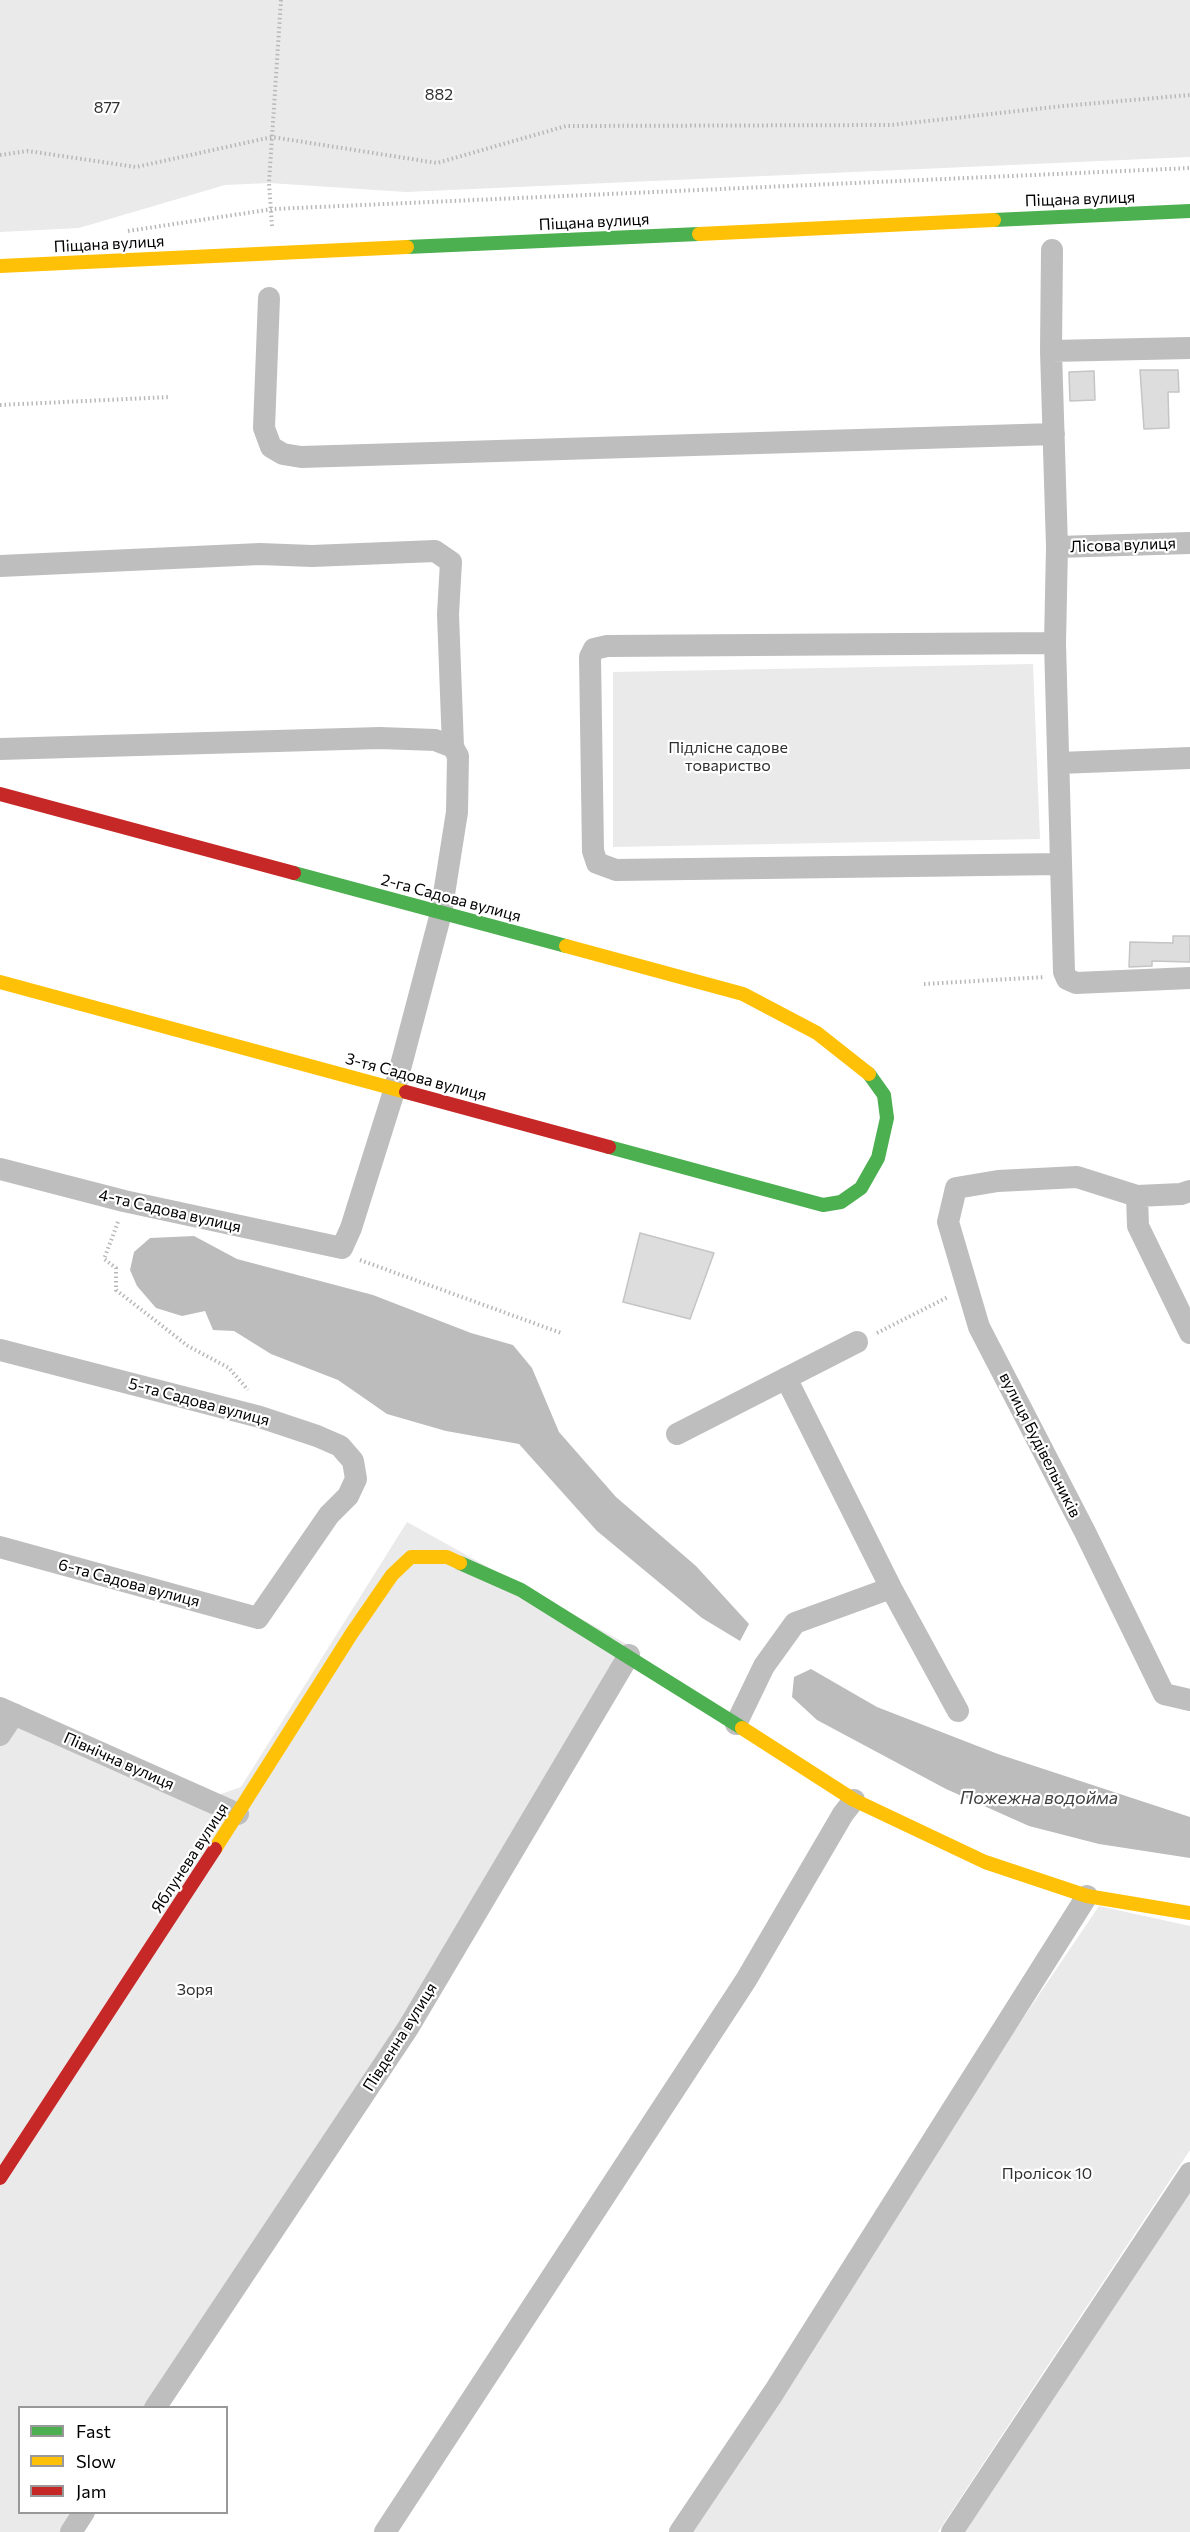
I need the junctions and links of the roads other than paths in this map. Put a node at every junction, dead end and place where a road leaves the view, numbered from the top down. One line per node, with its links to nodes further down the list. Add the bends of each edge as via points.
1 (1190, 211): 3 (street, Піщана вулиця)
2 (1052, 250): 6 (street)
3 (0, 266)
4 (269, 297): 7 (street, via 264,428 271,447 283,454 301,457)
5 (1190, 348): 6 (street)
6 (1051, 351): 7 (street)
7 (1054, 434): 9 (street)
8 (1190, 543): 9 (street, Лісова вулиця)
9 (1057, 547): 11 (street)
10 (0, 566): 12 (street, via 260,554 435,551 451,562 448,614)
11 (1055, 643): 15 (street); 17 (street, via 594,649 590,657 593,851 597,863 615,870)
12 (453, 747): 13 (street, via 435,740 380,738); 18 (street, via 458,756 457,812)
13 (0, 749)
14 (1190, 758): 15 (street)
15 (1059, 763): 17 (street)
16 (0, 794): 18 (street, 2-га Садова вулиця)
17 (1060, 864): 19 (street, via 1067,979 1095,983)
18 (441, 913): 21 (street); 25 (street, 2-га Садова вулиця, via 743,994 843,1051 873,1078 884,1095 887,1118 878,1158 861,1188 841,1202)
19 (1190, 978)
20 (0, 982): 21 (street, 3-тя Садова вулиця)
21 (395, 1088): 22 (street, 4-та Садова вулиця, via 342,1248 124,1201); 25 (street, 3-тя Садова вулиця)
22 (0, 1169)
23 (1190, 1191): 24 (street)
24 (1137, 1196): 26 (street, via 1138,1226); 35 (street, вулиця Будівельників, via 1077,1177 998,1181 956,1188 948,1222 979,1327 1164,1694)
25 (823, 1205)
26 (1190, 1333)
27 (857, 1342): 29 (street)
28 (0, 1350): 33 (street, 5-та Садова вулиця, via 260,1417 340,1446 353,1461 356,1479 348,1496 329,1515)
29 (786, 1378): 30 (street); 32 (street)
30 (677, 1434)
31 (0, 1547): 33 (street, 6-та Садова вулиця)
32 (891, 1588): 37 (street); 38 (street, via 795,1623 764,1666)
33 (258, 1618)
34 (629, 1656): 38 (street); 41 (street, Яблунева вулиця, via 521,1590 447,1557 411,1557 393,1575 352,1634); 46 (street, Південна вулиця, via 408,2028)
35 (1190, 1700)
36 (7, 1711): 39 (street); 41 (street, Північна вулиця)
37 (958, 1711)
38 (736, 1724): 40 (street)
39 (0, 1735)
40 (854, 1800): 42 (street, via 985,1862); 49 (street, via 746,1980)
41 (238, 1814): 45 (street, Яблунева вулиця)
42 (1087, 1896): 43 (street); 50 (street, via 774,2392)
43 (1190, 1913)
44 (1190, 2173): 51 (street)
45 (0, 2178)
46 (156, 2406)
47 (83, 2514): 48 (street)
48 (71, 2532)
49 (386, 2532)
50 (680, 2532)
51 (952, 2532)

